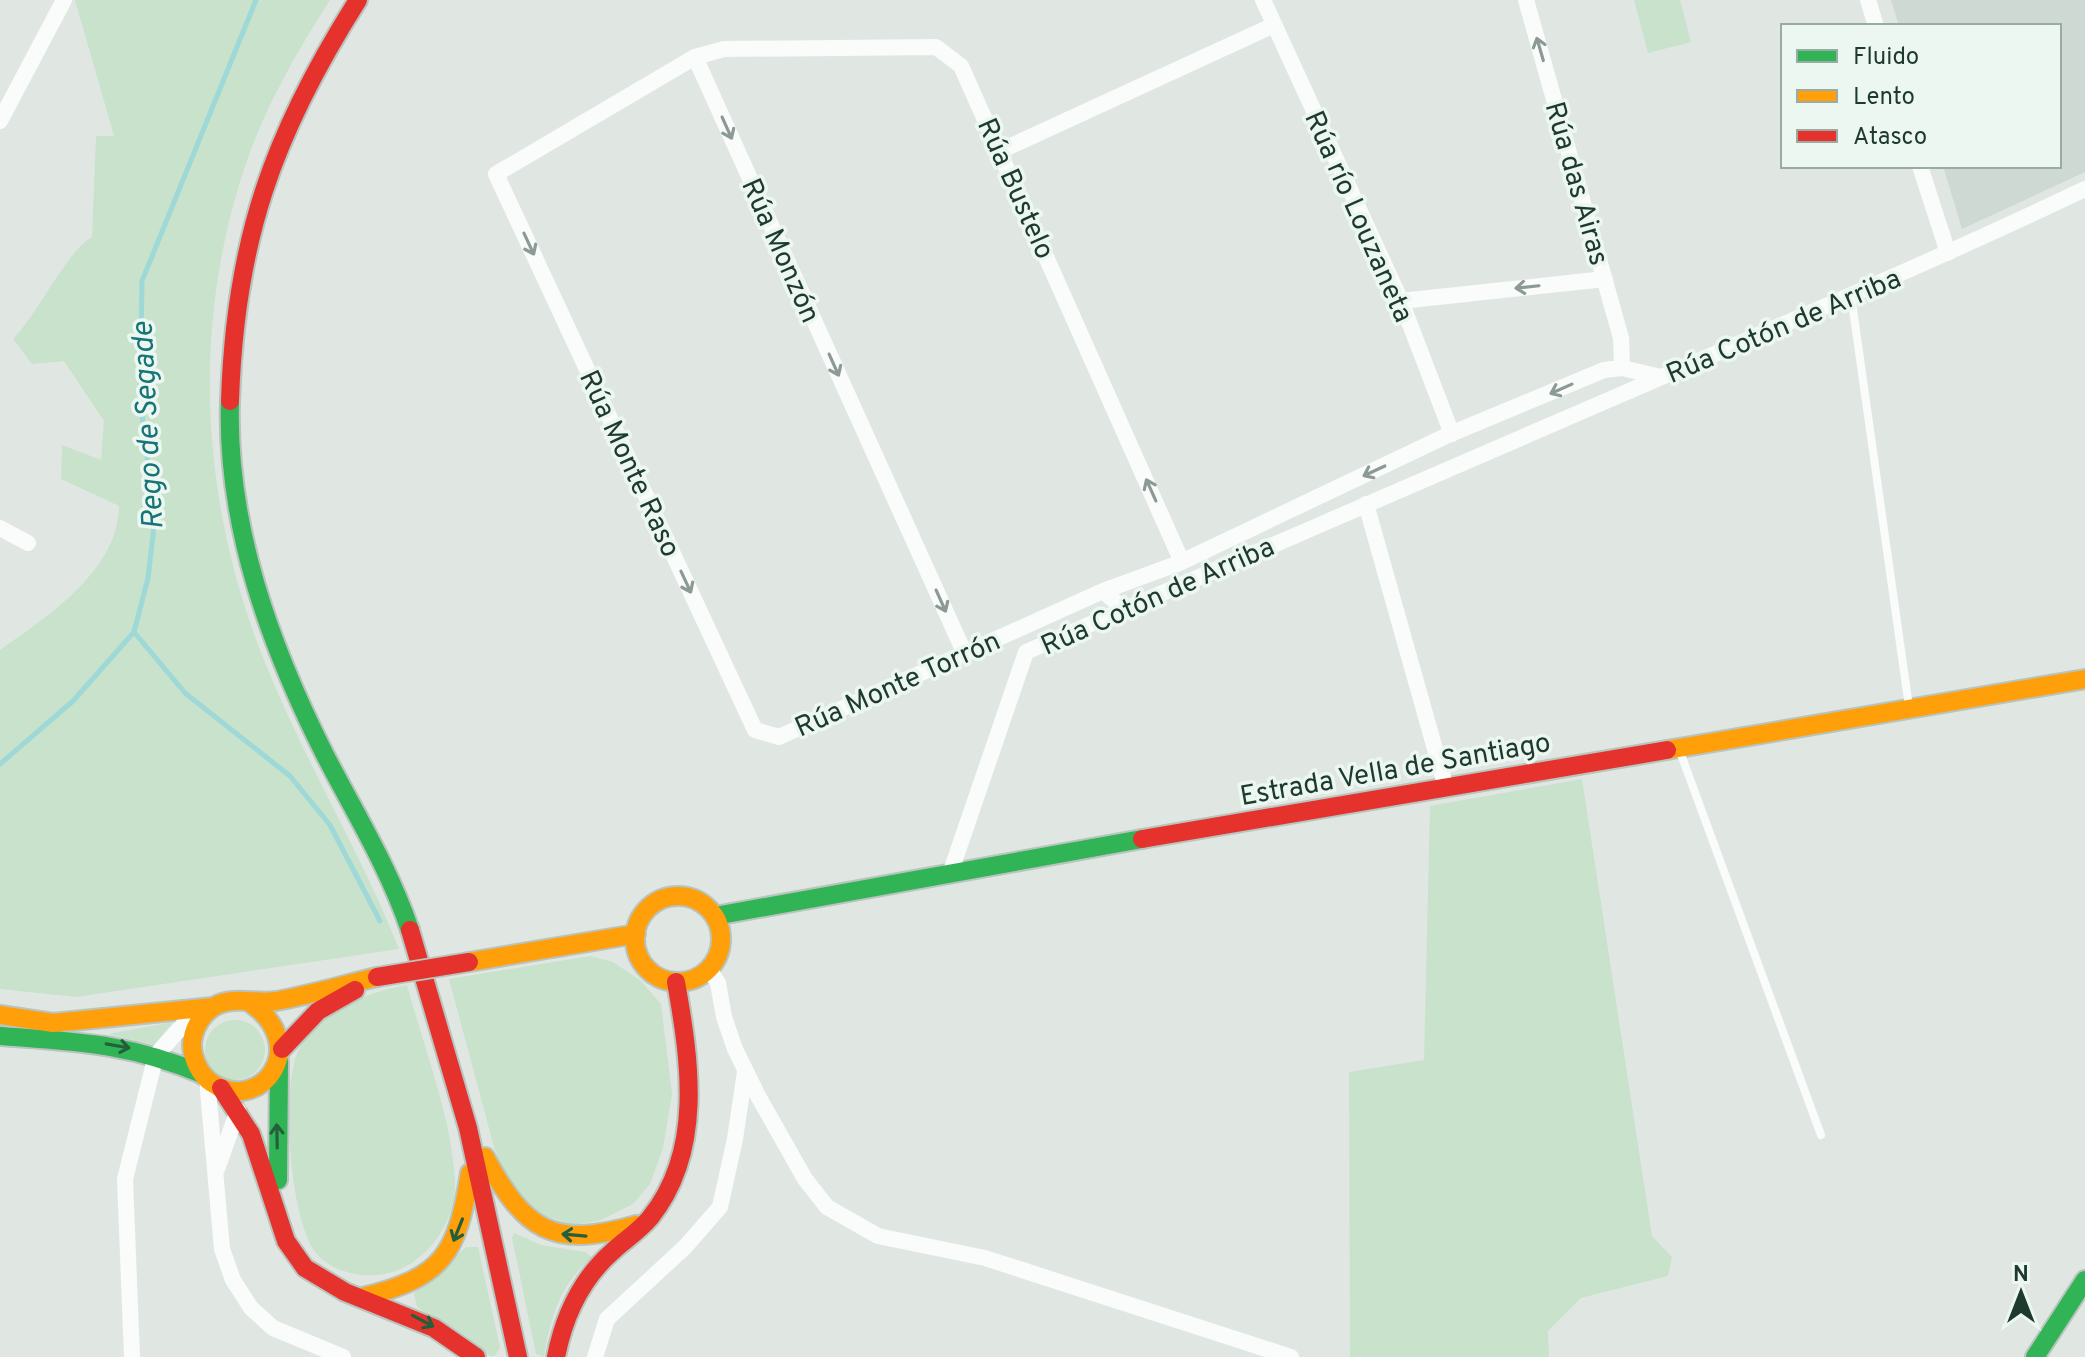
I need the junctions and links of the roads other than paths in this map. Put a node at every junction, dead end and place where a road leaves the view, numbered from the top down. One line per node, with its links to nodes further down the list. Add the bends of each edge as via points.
1 (64, 0): 9 (street)
2 (358, 0): 56 (main road, via 281,138 250,228 232,330 231,469 255,583 287,676 400,900)
3 (1263, 0): 7 (street, Rúa río Louzaneta)
4 (1526, 0): 14 (street, Rúa das Airas, one-way to 4)
5 (1868, 0): 6 (street)
6 (1875, 24)
7 (1274, 25): 10 (street); 16 (street, Rúa río Louzaneta)
8 (695, 57): 10 (street, Rúa Bustelo, via 724,49 936,47 961,66); 29 (street, Rúa Monzón, one-way to 29); 32 (street, Rúa Monte Raso, one-way to 32, via 496,174 755,730)
9 (0, 121)
10 (1000, 151): 26 (street, Rúa Bustelo, one-way to 10)
11 (1921, 168): 13 (street)
12 (2085, 189): 13 (street, Rúa Cotón de Arriba)
13 (1948, 253): 15 (street, Rúa Cotón de Arriba)
14 (1605, 279): 16 (street, one-way to 16); 17 (street, Rúa das Airas)
15 (1851, 295): 19 (street, Rúa Cotón de Arriba); 31 (lane)
16 (1401, 301): 21 (street, Rúa río Louzaneta)
17 (1628, 369): 18 (street, Rúa Monte Torrón); 19 (street, Rúa Monte Torrón); 20 (street, Rúa Cotón de Arriba)
18 (1604, 370): 20 (street, via 1618,378); 21 (street, Rúa Monte Torrón, one-way to 21)
19 (1661, 377): 20 (street, Rúa Cotón de Arriba)
20 (1618, 396): 22 (street, Rúa Cotón de Arriba)
21 (1452, 435): 22 (street, via 1441,454 1446,463); 22 (street, via 1473,443 1474,454); 26 (street, Rúa Monte Torrón, one-way to 26)
22 (1462, 465): 23 (street, Rúa Cotón de Arriba)
23 (1366, 504): 28 (street, Rúa Cotón de Arriba); 34 (street)
24 (0, 528): 25 (street)
25 (28, 543)
26 (1182, 562): 27 (street, Rúa Monte Torrón); 28 (street, Rúa Monte Torrón, via 1133,588)
27 (1103, 591): 28 (street); 29 (street, Rúa Monte Torrón)
28 (1125, 610): 35 (street, Rúa Cotón de Arriba, via 1026,652)
29 (964, 652): 32 (street, Rúa Monte Torrón)
30 (2085, 679): 31 (main road, Estrada Vella de Santiago)
31 (1909, 709): 33 (main road, Estrada Vella de Santiago)
32 (779, 737)
33 (1679, 748): 34 (main road, Estrada Vella de Santiago); 57 (lane)
34 (1446, 788): 35 (main road, Estrada Vella de Santiago)
35 (951, 871): 36 (main road, Estrada Vella de Santiago)
36 (715, 916): 37 (main road, via 688,897 663,898 643,913); 38 (main road, via 721,944)
37 (636, 934): 39 (main road, bridge); 40 (main road, via 643,963)
38 (709, 969): 40 (main road); 51 (street)
39 (377, 977): 41 (main road, via 271,1002); 49 (main road, via 318,1011)
40 (676, 982): 61 (main road, via 690,1095 676,1181)
41 (249, 1002): 42 (main road, via 237,1000); 49 (main road, via 274,1020)
42 (208, 1012): 43 (main road); 48 (street, via 186,1022); 52 (main road, via 196,1026 192,1051)
43 (159, 1014): 44 (main road, via 53,1023); 46 (street, via 107,1026 42,1030)
44 (0, 1015)
45 (0, 1036): 46 (main road)
46 (22, 1040): 47 (street); 48 (main road, one-way to 48, via 115,1045)
47 (0, 1044)
48 (156, 1055): 50 (main road); 53 (street)
49 (280, 1056): 54 (main road); 60 (main road, one-way to 49)
50 (178, 1064): 52 (main road); 53 (street)
51 (745, 1070): 69 (street, via 720,1207 607,1319); 70 (street, via 805,1179 827,1207 878,1236 985,1258)
52 (210, 1080): 54 (main road); 55 (main road); 59 (street, via 211,1148)
53 (147, 1084): 64 (street, via 125,1179)
54 (254, 1087): 55 (street)
55 (237, 1113): 59 (street); 60 (main road, via 251,1133)
56 (468, 1123): 58 (main road); 61 (main road, one-way to 56, via 603,1236 571,1237 534,1227 502,1191)
57 (1821, 1135)
58 (473, 1154): 63 (main road, one-way to 63, via 464,1215 448,1254 414,1283); 67 (main road)
59 (217, 1169): 65 (street, via 222,1249 251,1308 273,1328)
60 (278, 1210): 63 (main road, via 287,1248 303,1266 328,1285)
61 (649, 1220): 68 (main road, via 606,1257 579,1290)
62 (2085, 1280): 71 (main road)
63 (363, 1297): 66 (main road, one-way to 66, via 418,1318)
64 (132, 1357)
65 (343, 1357)
66 (476, 1357)
67 (518, 1357)
68 (556, 1357)
69 (595, 1357)
70 (1291, 1357)
71 (2035, 1357)

